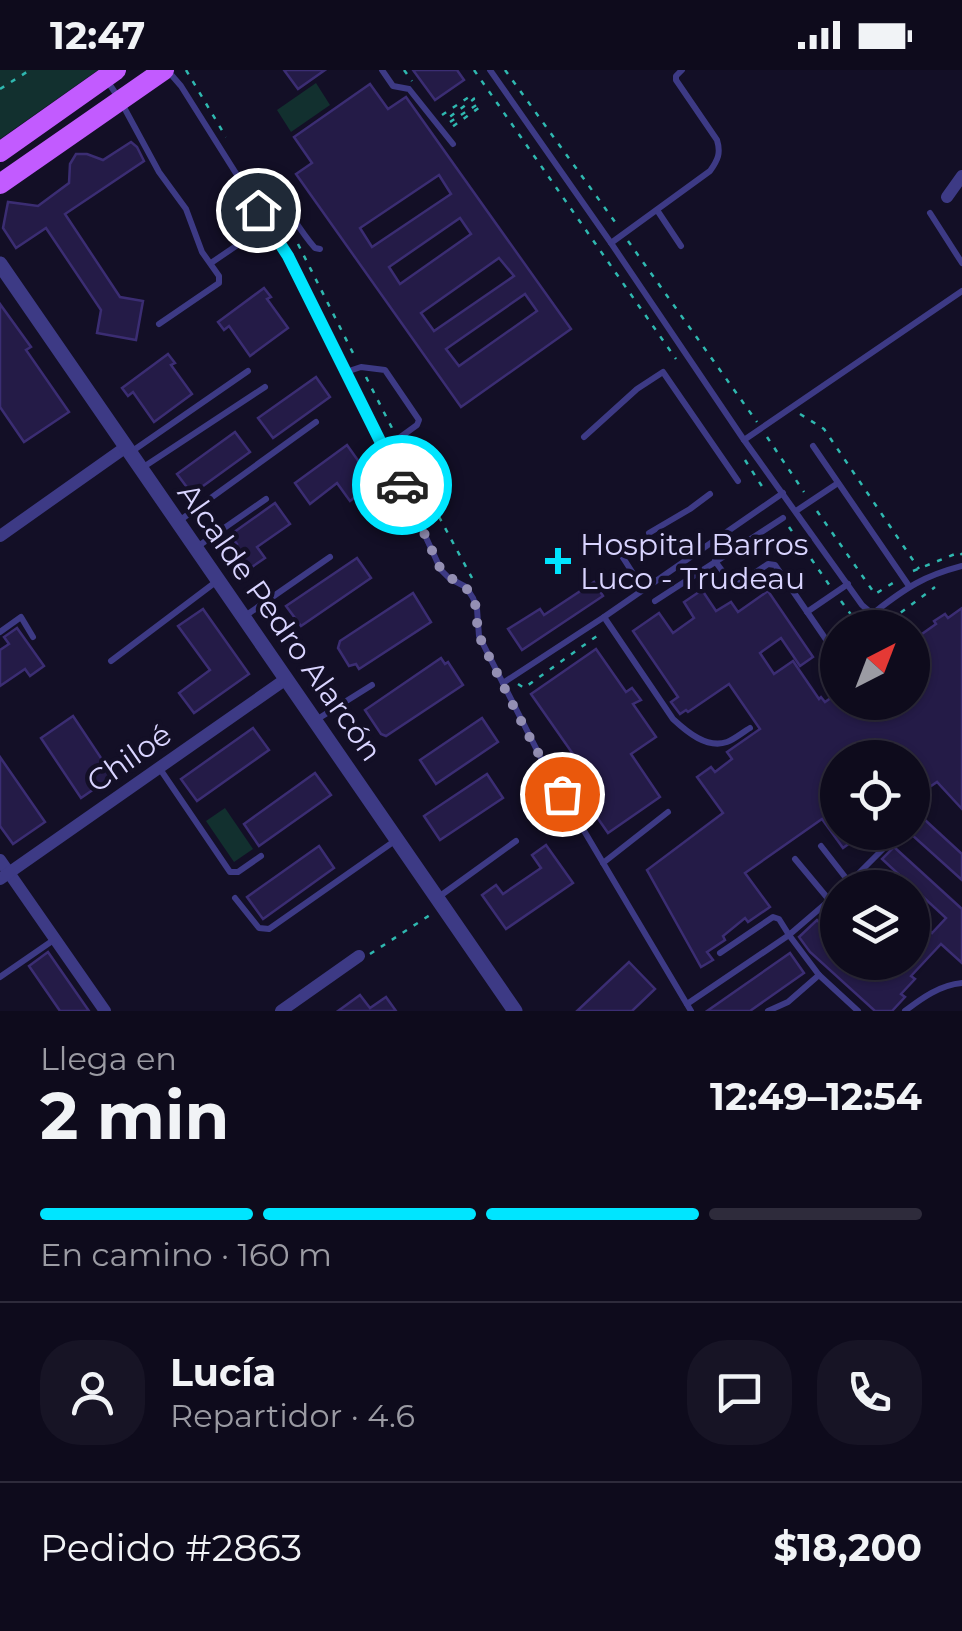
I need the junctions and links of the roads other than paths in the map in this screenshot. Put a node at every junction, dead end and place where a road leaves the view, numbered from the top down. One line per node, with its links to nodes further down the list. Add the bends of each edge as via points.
1 (166, 70): 6 (main road); 11 (lane)
2 (382, 70): 7 (lane, via 393,86 409,88)
3 (490, 70): 15 (lane)
4 (682, 70): 13 (lane, via 676,80 720,149 710,171)
5 (111, 74): 6 (lane); 8 (main road)
6 (120, 100): 10 (main road); 20 (lane)
7 (452, 143)
8 (0, 152)
9 (962, 176): 12 (street)
10 (0, 184)
11 (244, 186): 18 (lane, via 266,182); 25 (lane)
12 (947, 197)
13 (657, 210): 15 (lane); 17 (lane)
14 (930, 213): 19 (lane)
15 (612, 243): 29 (lane)
16 (236, 246): 20 (lane)
17 (682, 246)
18 (320, 249)
19 (962, 262)
20 (211, 263): 23 (lane, via 219,283)
21 (0, 264): 32 (street, Alcalde Pedro Alarcón)
22 (962, 290): 29 (lane)
23 (158, 324)
24 (248, 371): 32 (lane)
25 (346, 372): 31 (lane); 31 (lane, via 360,366 386,370 419,420)
26 (265, 387): 33 (lane)
27 (316, 422): 41 (lane)
28 (584, 437): 34 (lane, via 663,372)
29 (744, 440): 36 (lane)
30 (813, 446): 35 (lane)
31 (384, 448): 62 (lane, via 441,570 474,598 479,636)
32 (128, 450): 33 (street, Alcalde Pedro Alarcón); 43 (street)
33 (141, 469): 41 (street, Alcalde Pedro Alarcón)
34 (738, 481)
35 (838, 483): 39 (lane); 51 (lane)
36 (783, 493): 39 (lane); 52 (lane)
37 (710, 494): 42 (lane)
38 (266, 499): 44 (lane)
39 (796, 511): 50 (lane)
40 (783, 518): 47 (lane)
41 (178, 522): 44 (street, Alcalde Pedro Alarcón)
42 (649, 532)
43 (0, 536)
44 (196, 548): 49 (street, Alcalde Pedro Alarcón)
45 (620, 553): 52 (lane)
46 (330, 556): 55 (lane)
47 (715, 561): 53 (lane); 54 (lane, via 734,587 775,565)
48 (962, 566): 51 (lane)
49 (218, 580): 55 (street, Alcalde Pedro Alarcón); 60 (lane)
50 (848, 584): 51 (lane, via 869,611); 54 (lane)
51 (909, 586)
52 (643, 589): 56 (lane)
53 (656, 601)
54 (807, 612): 57 (lane)
55 (244, 616): 61 (street, Alcalde Pedro Alarcón)
56 (604, 617): 62 (lane); 65 (lane, via 684,729 700,740 726,743)
57 (820, 631)
58 (0, 632): 59 (lane, via 21,617)
59 (33, 636)
60 (111, 661)
61 (286, 678): 64 (street, Alcalde Pedro Alarcón); 66 (street, Chiloé)
62 (504, 683): 74 (lane)
63 (372, 685): 64 (lane)
64 (316, 721): 68 (street, Alcalde Pedro Alarcón)
65 (750, 728)
66 (159, 768): 71 (lane, via 230,872); 76 (street, Chiloé)
67 (668, 812): 74 (lane)
68 (397, 839): 78 (lane, via 268,929); 79 (street, Alcalde Pedro Alarcón)
69 (516, 842): 79 (lane)
70 (882, 850): 75 (lane)
71 (261, 856)
72 (795, 858): 77 (lane)
73 (0, 860): 76 (street)
74 (603, 863): 88 (lane)
75 (861, 870)
76 (5, 876): 82 (street)
77 (820, 889)
78 (234, 898)
79 (440, 902): 91 (street, Alcalde Pedro Alarcón)
80 (820, 909): 81 (lane)
81 (789, 934): 83 (lane, via 773,917); 85 (lane); 88 (lane)
82 (55, 939): 86 (lane); 89 (street)
83 (720, 954)
84 (359, 956): 90 (street)
85 (819, 975): 92 (lane); 93 (lane)
86 (0, 977)
87 (962, 983): 94 (lane, via 924,996)
88 (689, 1008)
89 (105, 1011)
90 (281, 1011)
91 (514, 1011)
92 (768, 1011)
93 (858, 1011)
94 (905, 1011)

